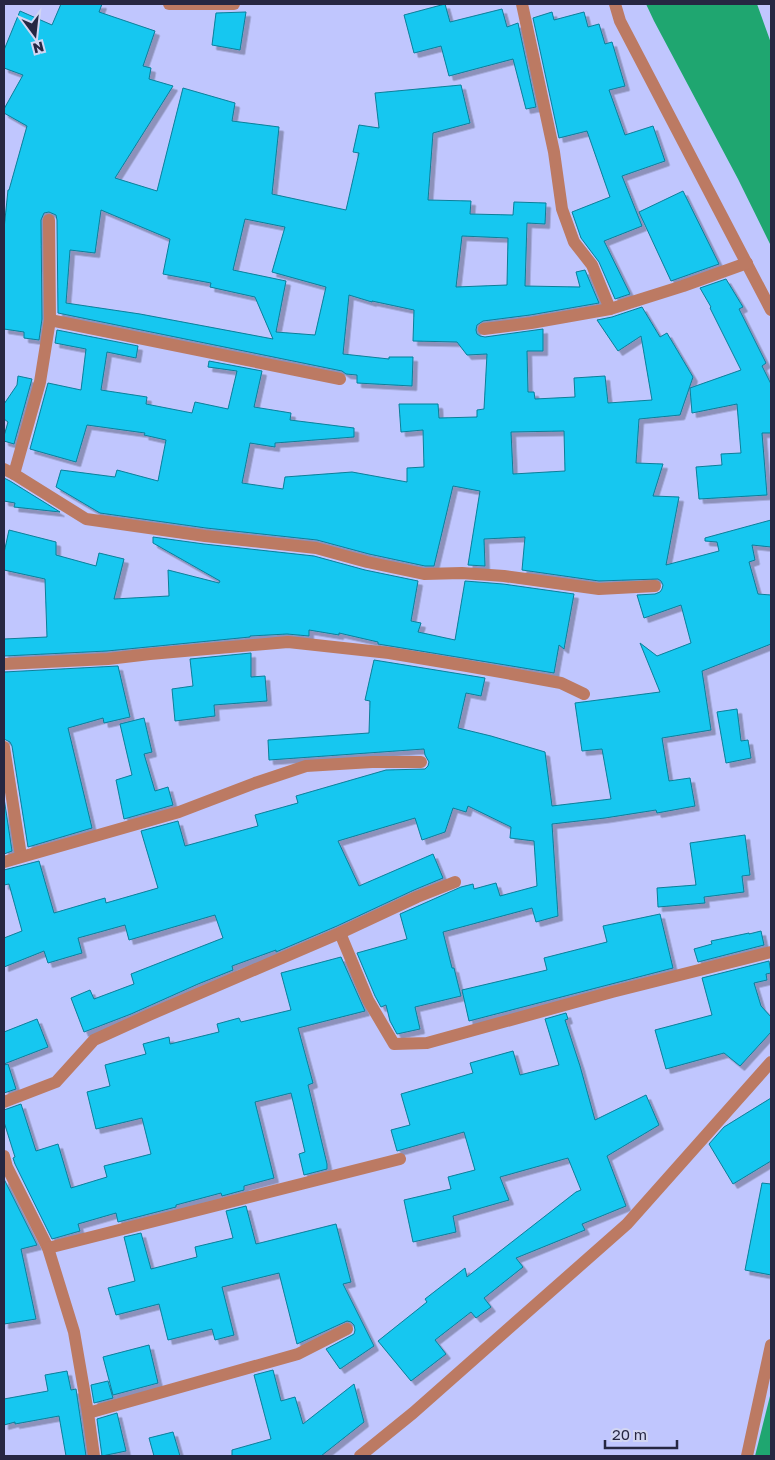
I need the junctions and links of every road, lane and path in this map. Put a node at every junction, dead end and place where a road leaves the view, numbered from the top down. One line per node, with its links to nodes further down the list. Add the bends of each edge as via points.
1 (169, 4): 2 (street)
2 (234, 4)
3 (522, 4): 7 (street, via 554,152 562,209 574,242 592,265)
4 (615, 4): 6 (street, via 620,21)
5 (49, 220): 9 (street)
6 (747, 263): 7 (street); 8 (street)
7 (610, 309): 10 (street)
8 (771, 310)
9 (50, 320): 11 (street); 12 (street, via 40,382)
10 (484, 329)
11 (340, 379)
12 (9, 472): 13 (street, via 86,519 316,548 424,574 504,576 599,588)
13 (655, 586)
14 (4, 664): 15 (street, via 108,659 288,642 389,653 467,666 561,683)
15 (584, 694)
16 (4, 747): 18 (street)
17 (420, 762): 18 (street, via 306,766 179,812)
18 (21, 856): 19 (street)
19 (4, 862)
20 (455, 882): 21 (street)
21 (340, 933): 22 (street, via 368,1000 394,1044 427,1043); 24 (street, via 94,1040 56,1082)
22 (771, 952)
23 (771, 1062): 32 (street, via 627,1224)
24 (4, 1102)
25 (400, 1159): 27 (street)
26 (5, 1164): 27 (street)
27 (48, 1248): 30 (street, via 74,1332)
28 (347, 1329): 30 (street, via 298,1354)
29 (771, 1346): 33 (street)
30 (88, 1413): 31 (street)
31 (94, 1456)
32 (360, 1456)
33 (747, 1456)

